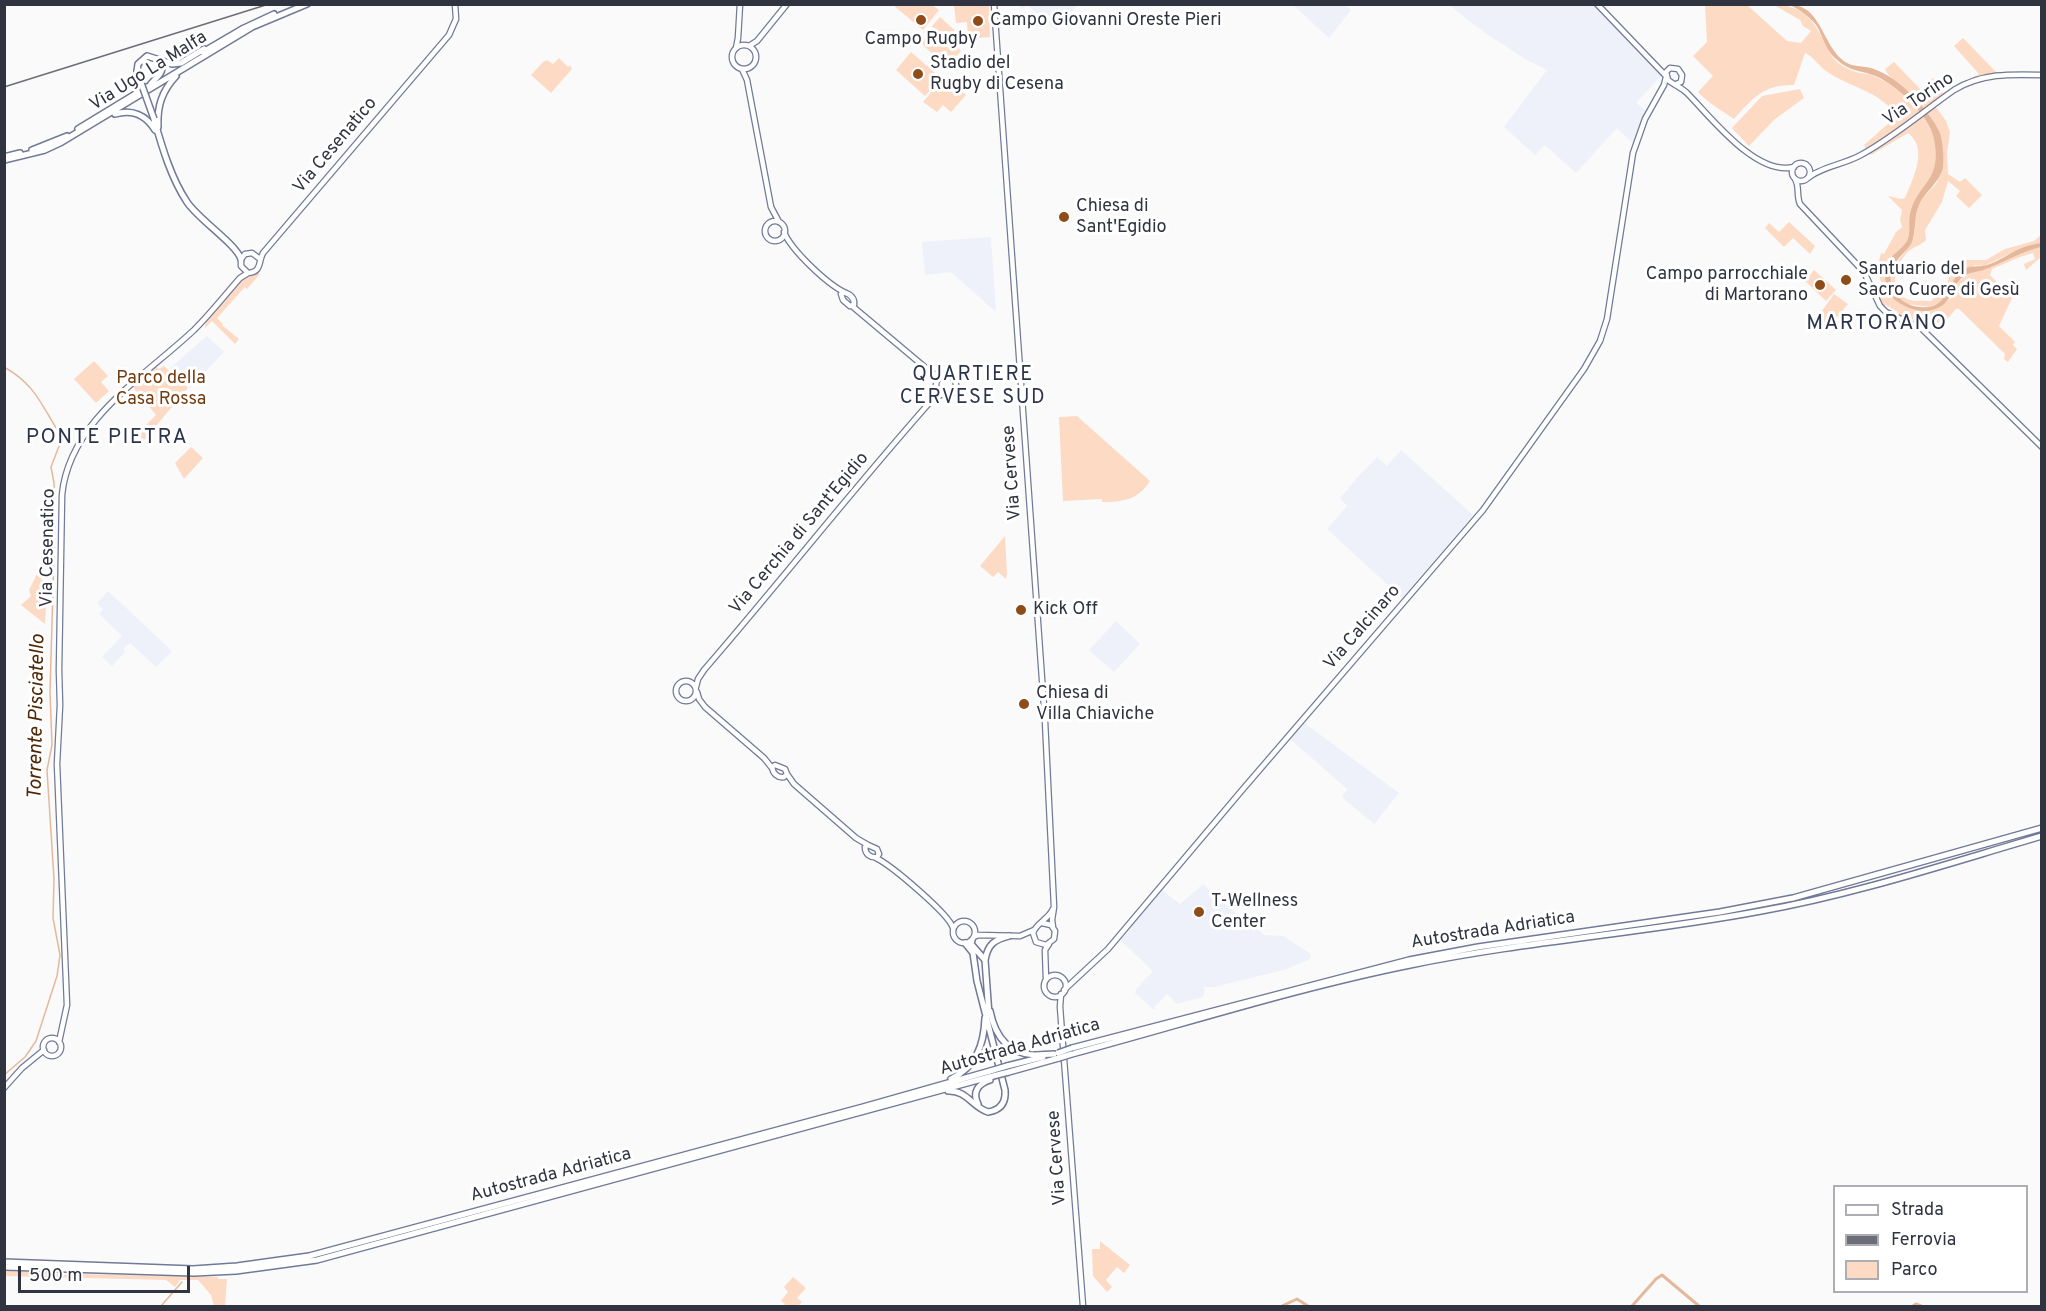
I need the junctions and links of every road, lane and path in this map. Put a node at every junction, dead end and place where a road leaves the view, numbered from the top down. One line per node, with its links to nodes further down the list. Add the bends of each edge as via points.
1 (298, 4): 13 (highway, Via Ugo La Malfa)
2 (307, 4): 20 (highway, Via Ugo La Malfa, via 252,27)
3 (740, 4): 11 (main road)
4 (787, 4): 12 (main road)
5 (994, 4): 75 (main road, Via Cervese, via 1045,721)
6 (1597, 4): 18 (main road)
7 (454, 5): 8 (main road); 9 (main road)
8 (457, 16): 9 (main road); 10 (main road)
9 (453, 24): 10 (main road)
10 (448, 35): 49 (main road, Via Cesenatico)
11 (738, 39): 14 (main road); 15 (main road)
12 (757, 41): 14 (main road); 16 (main road)
13 (214, 45): 17 (highway, via 181,63); 28 (highway, Via Ugo La Malfa)
14 (747, 45): 15 (main road); 16 (main road)
15 (736, 48): 22 (main road, via 732,60)
16 (754, 51): 19 (main road, via 756,58)
17 (160, 60): 28 (highway, via 161,74); 32 (highway, bridge, via 147,56 138,64 137,71)
18 (1653, 60): 21 (main road); 24 (main road)
19 (750, 67): 22 (main road); 25 (main road)
20 (184, 68): 31 (highway, Via Ugo La Malfa); 32 (highway, via 161,99)
21 (1670, 68): 24 (main road); 26 (main road, via 1680,71)
22 (742, 69): 25 (main road)
23 (2042, 75): 37 (main road, Via Torino, via 2009,74 1969,82 1860,156)
24 (1665, 76): 27 (main road); 30 (main road, Via Calcinaro)
25 (747, 80): 40 (main road)
26 (1682, 80): 27 (main road); 29 (main road)
27 (1675, 84): 29 (main road); 30 (main road)
28 (150, 85): 33 (highway, Via Ugo La Malfa, via 69,135)
29 (1685, 91): 36 (main road, via 1744,150)
30 (1659, 93): 94 (main road, Via Calcinaro, via 1633,153 1606,320 1600,341 1584,369 1483,510 1108,949)
31 (105, 118): 32 (highway, via 122,112 137,113 149,121); 33 (highway, Via Ugo La Malfa, via 45,150)
32 (159, 138): 47 (highway, via 187,202)
33 (4, 158)
34 (1794, 166): 35 (main road, via 1800,163); 36 (main road); 38 (main road)
35 (1808, 167): 37 (main road); 39 (main road)
36 (1782, 168): 38 (main road)
37 (1818, 171): 39 (main road, Via Torino)
38 (1793, 177): 39 (main road, via 1800,182); 41 (main road, via 1798,185 1798,201)
39 (1807, 179): 41 (main road, via 1800,189 1800,199)
40 (771, 207): 42 (main road); 43 (main road)
41 (1810, 215): 63 (main road, via 1864,272 1880,306 1922,329)
42 (778, 222): 43 (main road); 44 (main road)
43 (766, 226): 45 (main road, via 766,236)
44 (784, 232): 45 (main road); 46 (main road)
45 (776, 240): 46 (main road)
46 (792, 248): 54 (main road)
47 (237, 251): 48 (highway); 50 (highway)
48 (245, 254): 49 (main road); 50 (main road)
49 (258, 256): 52 (main road, via 259,269)
50 (241, 259): 51 (main road)
51 (242, 269): 52 (main road); 53 (main road, Via Cesenatico)
52 (248, 273): 53 (main road, Via Cesenatico)
53 (240, 278): 103 (main road, Via Cesenatico, via 194,329 90,425 76,447 63,482 57,764 67,1005)
54 (832, 285): 55 (main road); 56 (main road)
55 (846, 293): 56 (main road); 57 (main road)
56 (841, 297): 57 (main road, via 845,303)
57 (853, 304): 58 (main road)
58 (933, 374): 59 (main road); 60 (main road)
59 (942, 376): 60 (main road); 61 (main road, via 951,376 956,385 951,393)
60 (937, 386): 61 (main road); 62 (main road)
61 (942, 394): 62 (main road)
62 (931, 402): 64 (main road, Via Cerchia di Sant'Egidio)
63 (2042, 447)
64 (704, 670): 65 (main road); 66 (main road, Via Cerchia di Sant'Egidio)
65 (688, 681): 66 (main road); 67 (main road, via 680,682 676,692 679,699)
66 (696, 690): 67 (main road); 68 (main road)
67 (689, 701): 68 (main road)
68 (705, 707): 69 (main road)
69 (774, 766): 70 (main road, via 776,775); 70 (main road, via 783,767)
70 (785, 776): 73 (main road)
71 (2042, 828): 106 (highway, Autostrada Adriatica, via 1792,898 1408,960)
72 (2042, 837): 106 (highway, Autostrada Adriatica, via 1843,893 1771,909 1409,965)
73 (866, 846): 74 (main road, via 869,855); 74 (main road, via 876,847)
74 (878, 856): 76 (main road)
75 (1054, 904): 78 (main road); 79 (main road, Via Cervese)
76 (946, 915): 77 (main road); 80 (main road)
77 (961, 921): 80 (main road); 81 (main road, via 969,922)
78 (1042, 923): 79 (main road); 82 (main road)
79 (1053, 927): 90 (main road, via 1055,936)
80 (953, 928): 88 (main road, via 955,938)
81 (975, 929): 83 (main road); 86 (main road)
82 (1034, 930): 85 (main road); 87 (main road)
83 (986, 935): 84 (main road); 86 (main road)
84 (1009, 936): 85 (main road); 91 (highway, via 992,943)
85 (1020, 936): 87 (main road)
86 (973, 938): 88 (main road); 91 (highway, via 971,944)
87 (1034, 939): 89 (main road)
88 (965, 943): 101 (highway, via 973,953)
89 (1039, 944): 90 (main road); 92 (main road)
90 (1049, 944): 92 (main road)
91 (985, 960): 99 (highway)
92 (1045, 961): 93 (main road); 96 (main road)
93 (1055, 975): 95 (main road); 96 (main road)
94 (1080, 976): 95 (main road); 97 (main road, Via Calcinaro)
95 (1063, 979): 97 (main road)
96 (1046, 980): 98 (main road, via 1045,989)
97 (1063, 992): 98 (main road); 100 (main road, Via Cervese)
98 (1053, 996): 100 (main road, Via Cervese)
99 (989, 1004): 102 (highway); 108 (highway, via 992,1023 1006,1045 1026,1054)
100 (1060, 1007): 119 (main road, Via Cervese)
101 (986, 1012): 102 (highway); 112 (highway, via 984,1035 973,1063 958,1076)
102 (988, 1023): 115 (highway, via 1005,1095 996,1110)
103 (60, 1031): 104 (main road); 105 (main road, Via Cesenatico)
104 (53, 1038): 105 (main road); 107 (main road, via 45,1041)
105 (59, 1042): 107 (main road, via 58,1053)
106 (1072, 1051): 108 (highway, Autostrada Adriatica, bridge)
107 (45, 1052): 111 (main road, via 22,1068)
108 (1057, 1055): 109 (highway, Autostrada Adriatica); 109 (highway, Autostrada Adriatica, via 1044,1063)
109 (1008, 1071): 110 (highway, Autostrada Adriatica, bridge)
110 (993, 1075): 112 (highway, Autostrada Adriatica); 113 (highway, Autostrada Adriatica); 115 (highway, via 977,1089 975,1098)
111 (4, 1088)
112 (924, 1090): 114 (highway, Autostrada Adriatica)
113 (897, 1102): 114 (highway, Autostrada Adriatica); 115 (highway, via 952,1091 967,1096)
114 (877, 1105): 116 (highway, Autostrada Adriatica)
115 (980, 1108)
116 (864, 1109): 117 (highway, Autostrada Adriatica, via 309,1256 193,1269); 118 (highway, Autostrada Adriatica, via 317,1260 194,1274)
117 (4, 1262)
118 (4, 1267)
119 (1083, 1306)

